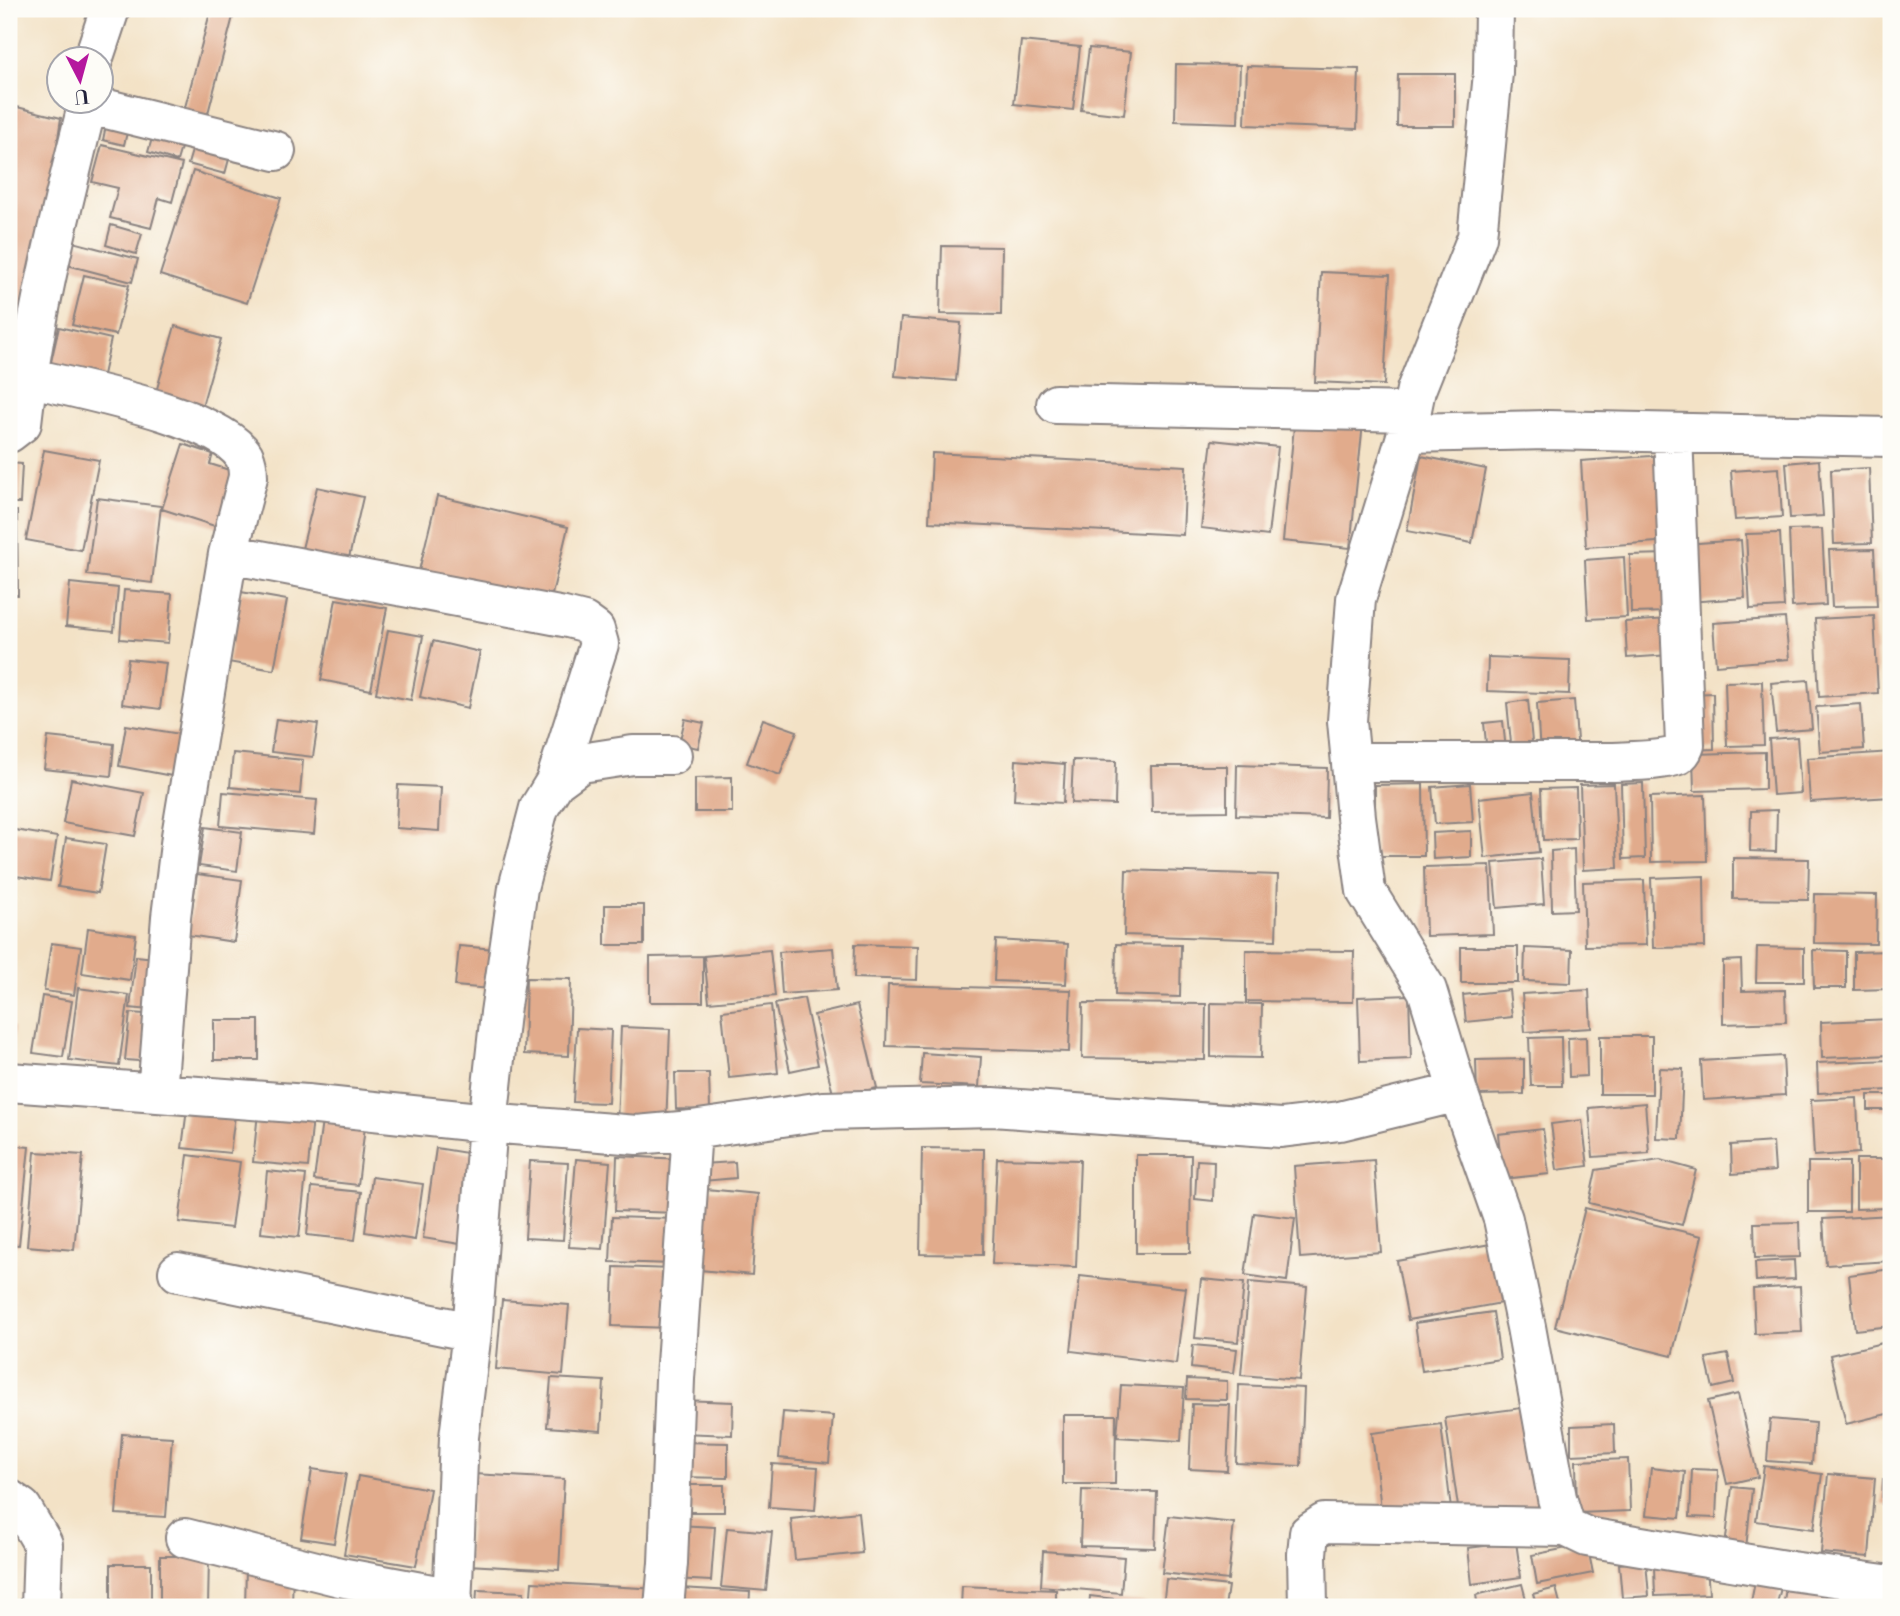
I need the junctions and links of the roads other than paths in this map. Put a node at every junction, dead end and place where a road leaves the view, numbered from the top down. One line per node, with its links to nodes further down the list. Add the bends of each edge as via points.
1 (110, 9): 3 (street)
2 (1493, 9): 9 (street, via 1493,73 1477,237 1416,390)
3 (98, 46)
4 (116, 111): 6 (street)
5 (85, 116): 7 (street)
6 (276, 151)
7 (22, 374): 10 (street, via 22,424); 13 (street, via 201,425 238,449 245,457 248,477)
8 (1056, 404): 9 (street)
9 (1409, 422): 11 (street); 15 (street, via 1356,599 1347,721)
10 (9, 433)
11 (1673, 433): 12 (street); 15 (street, via 1682,751 1654,759 1612,762)
12 (1891, 437)
13 (228, 554): 16 (street, via 584,622 595,630 599,644); 19 (street, via 181,836)
14 (672, 755): 16 (street, via 582,763)
15 (1351, 762): 18 (street, via 1366,891 1427,990)
16 (555, 782): 20 (street, via 539,808 517,888)
17 (9, 1082): 19 (street)
18 (1458, 1092): 21 (street, via 1340,1121 1281,1128 993,1107 822,1111); 25 (street, via 1503,1219)
19 (157, 1093): 20 (street)
20 (488, 1123): 21 (street, via 637,1135); 23 (street)
21 (692, 1130): 30 (street)
22 (178, 1272): 23 (street)
23 (472, 1332): 28 (street, via 459,1437)
24 (9, 1499): 29 (street, via 22,1508 43,1544)
25 (1566, 1527): 27 (street, via 1587,1537); 31 (street, via 1324,1523 1309,1533)
26 (185, 1538): 28 (street)
27 (1886, 1592)
28 (452, 1603)
29 (41, 1607)
30 (664, 1607)
31 (1308, 1607)

